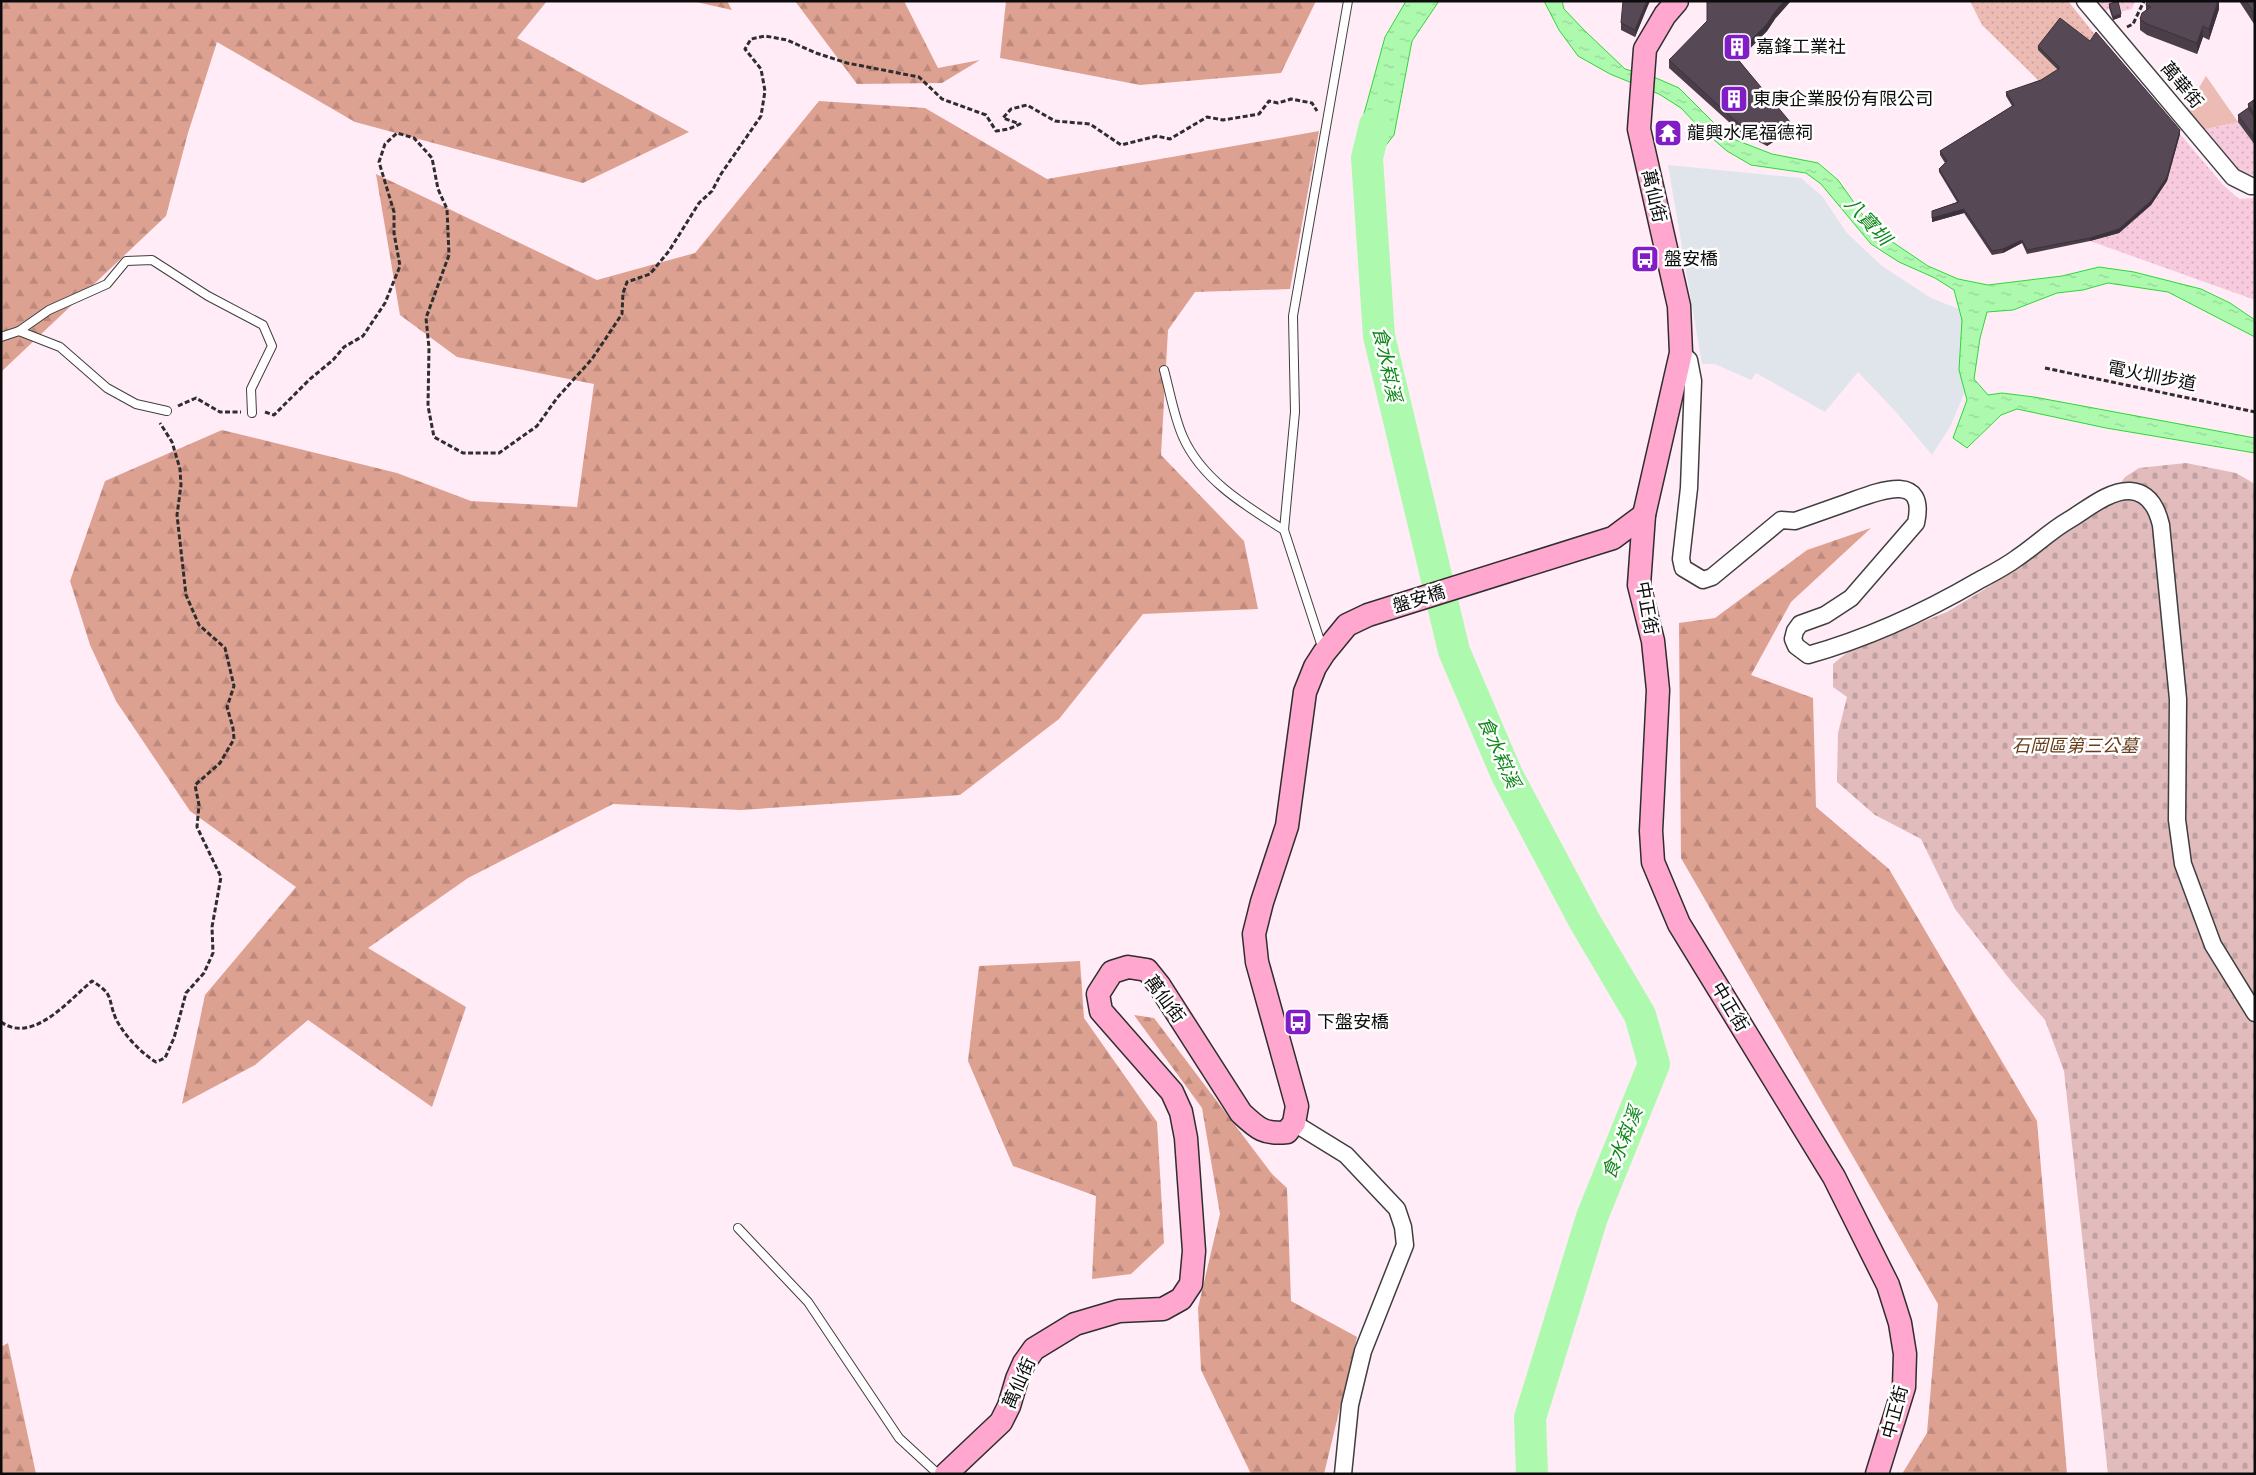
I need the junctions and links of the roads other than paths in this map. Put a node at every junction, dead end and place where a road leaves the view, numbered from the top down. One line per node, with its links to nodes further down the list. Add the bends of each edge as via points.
1 (1348, 1): 12 (lane, via 1293,316 1296,412)
2 (1677, 1): 7 (street, 萬仙街, via 1645,49 1639,129 1679,306)
3 (2085, 1): 4 (street, 萬華街, via 2233,177)
4 (2255, 186)
5 (19, 331): 6 (lane); 9 (lane, via 60,347 107,388 136,404); 10 (lane, via 49,310 107,284 126,261 152,260 208,296 263,325 272,346 252,389)
6 (1, 336)
7 (1681, 353): 11 (street, 萬仙街); 14 (street, via 1689,360 1693,381 1683,568 1703,580 1712,577 1781,520 1795,521 1887,488 1905,490 1918,503 1916,523 1851,598 1825,615 1800,624 1794,639 1796,646 1808,655 1852,643 1938,604 2017,558 2055,528 2106,499 2129,491 2151,501 2160,525 2178,699 2177,820 2183,864 2213,945)
8 (1164, 370): 12 (lane, via 1183,437 1195,458 1234,498)
9 (167, 411)
10 (252, 413)
11 (1644, 515): 13 (street, 盤安橋, via 1613,538 1368,615 1347,625); 20 (street, 中正街, via 1639,585 1653,641 1658,690 1651,831 1653,862 1679,924 1834,1177 1888,1286 1904,1346 1904,1387)
12 (1284, 530): 13 (lane)
13 (1324, 653): 15 (street, via 1305,692 1287,826 1254,934 1257,962 1296,1106)
14 (2255, 1013)
15 (1294, 1123): 18 (street, 萬仙街, via 1287,1132 1272,1134 1256,1127 1241,1113 1147,970 1128,967 1112,972 1098,994 1102,1011 1172,1092 1181,1112 1186,1138 1194,1250 1191,1284 1182,1299 1164,1309 1119,1311 1075,1324 1034,1349 1024,1362 1010,1406 1000,1422); 19 (street, via 1346,1155 1396,1209 1404,1227 1405,1245 1363,1351 1350,1405)
16 (738, 1228): 17 (lane, via 808,1302 899,1438)
17 (938, 1474)
18 (946, 1474)
19 (1343, 1474)
20 (1877, 1474)

